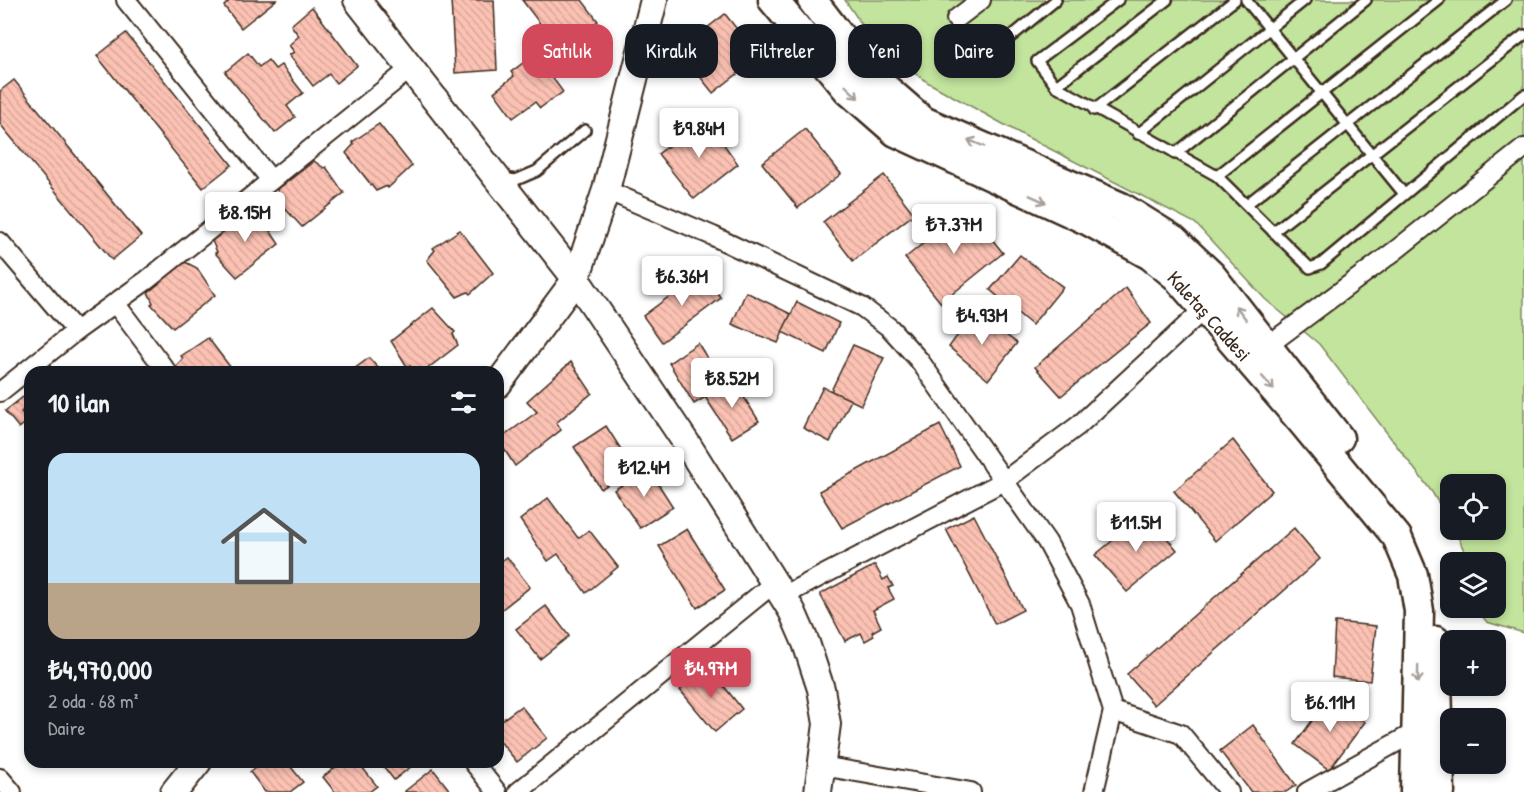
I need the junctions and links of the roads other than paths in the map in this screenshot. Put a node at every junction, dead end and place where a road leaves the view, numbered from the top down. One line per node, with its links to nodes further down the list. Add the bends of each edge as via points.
1 (126, 0): 34 (street)
2 (357, 0): 21 (street)
3 (654, 0): 35 (street)
4 (773, 0): 42 (main road, Kaletaş Caddesi, one-way to 42, via 848,90 896,132 1089,221 1150,255 1176,276)
5 (812, 0): 44 (main road, Kaletaş Caddesi, one-way to 5, via 1211,275 1174,240 1121,207 923,121 869,74)
6 (981, 0): 16 (street)
7 (1056, 0): 18 (lane)
8 (1118, 0): 22 (lane, via 1037,62)
9 (1167, 0): 22 (lane)
10 (1235, 0): 25 (lane)
11 (1246, 0): 17 (lane)
12 (1305, 0): 17 (lane)
13 (1366, 0): 20 (lane)
14 (1439, 0): 23 (lane)
15 (1506, 0): 26 (lane)
16 (956, 19)
17 (1269, 28): 20 (lane); 28 (lane)
18 (1015, 33)
19 (1524, 35): 31 (lane)
20 (1292, 57): 23 (lane); 30 (lane)
21 (410, 69): 33 (street); 34 (street)
22 (1056, 86): 25 (lane)
23 (1321, 92): 26 (lane); 32 (lane)
24 (1524, 95): 36 (lane)
25 (1094, 110): 28 (lane)
26 (1347, 125): 31 (lane); 37 (lane)
27 (585, 130): 33 (lane, via 537,171 516,180)
28 (1138, 134): 30 (lane)
29 (1524, 148): 44 (street)
30 (1175, 154): 32 (lane)
31 (1372, 155): 36 (lane); 38 (lane)
32 (1217, 176): 37 (lane)
33 (495, 177): 40 (street)
34 (271, 180): 41 (street)
35 (606, 190): 40 (street); 50 (street, via 714,236 862,307 890,328 919,360)
36 (1404, 194): 38 (lane, via 1321,264 1310,268)
37 (1247, 204): 38 (lane)
38 (1273, 232)
39 (0, 242): 43 (street)
40 (576, 279): 48 (street); 51 (street, via 687,444)
41 (115, 303): 43 (street); 46 (street)
42 (1204, 309): 50 (street, via 1079,425); 53 (main road, Kaletaş Caddesi, one-way to 53, via 1397,537 1413,574 1419,611)
43 (76, 331): 45 (street)
44 (1267, 346): 68 (main road, Kaletaş Caddesi, via 1383,492 1413,537 1427,568 1435,603)
45 (32, 366)
46 (162, 366)
47 (24, 373): 49 (street)
48 (504, 376)
49 (0, 392)
50 (1004, 481): 51 (street); 52 (street, via 1047,542 1080,604)
51 (777, 591): 54 (street, via 792,611 821,689 827,724); 61 (street)
52 (1113, 711): 64 (street); 65 (street, via 1181,734)
53 (1417, 731): 66 (street); 67 (main road, Kaletaş Caddesi)
54 (822, 766): 62 (street); 63 (street)
55 (193, 768): 59 (street)
56 (477, 768): 60 (street)
57 (0, 778): 58 (street)
58 (12, 792)
59 (174, 792)
60 (497, 792)
61 (518, 792)
62 (818, 792)
63 (971, 792)
64 (1094, 792)
65 (1229, 792)
66 (1307, 792)
67 (1415, 792)
68 (1440, 792)

